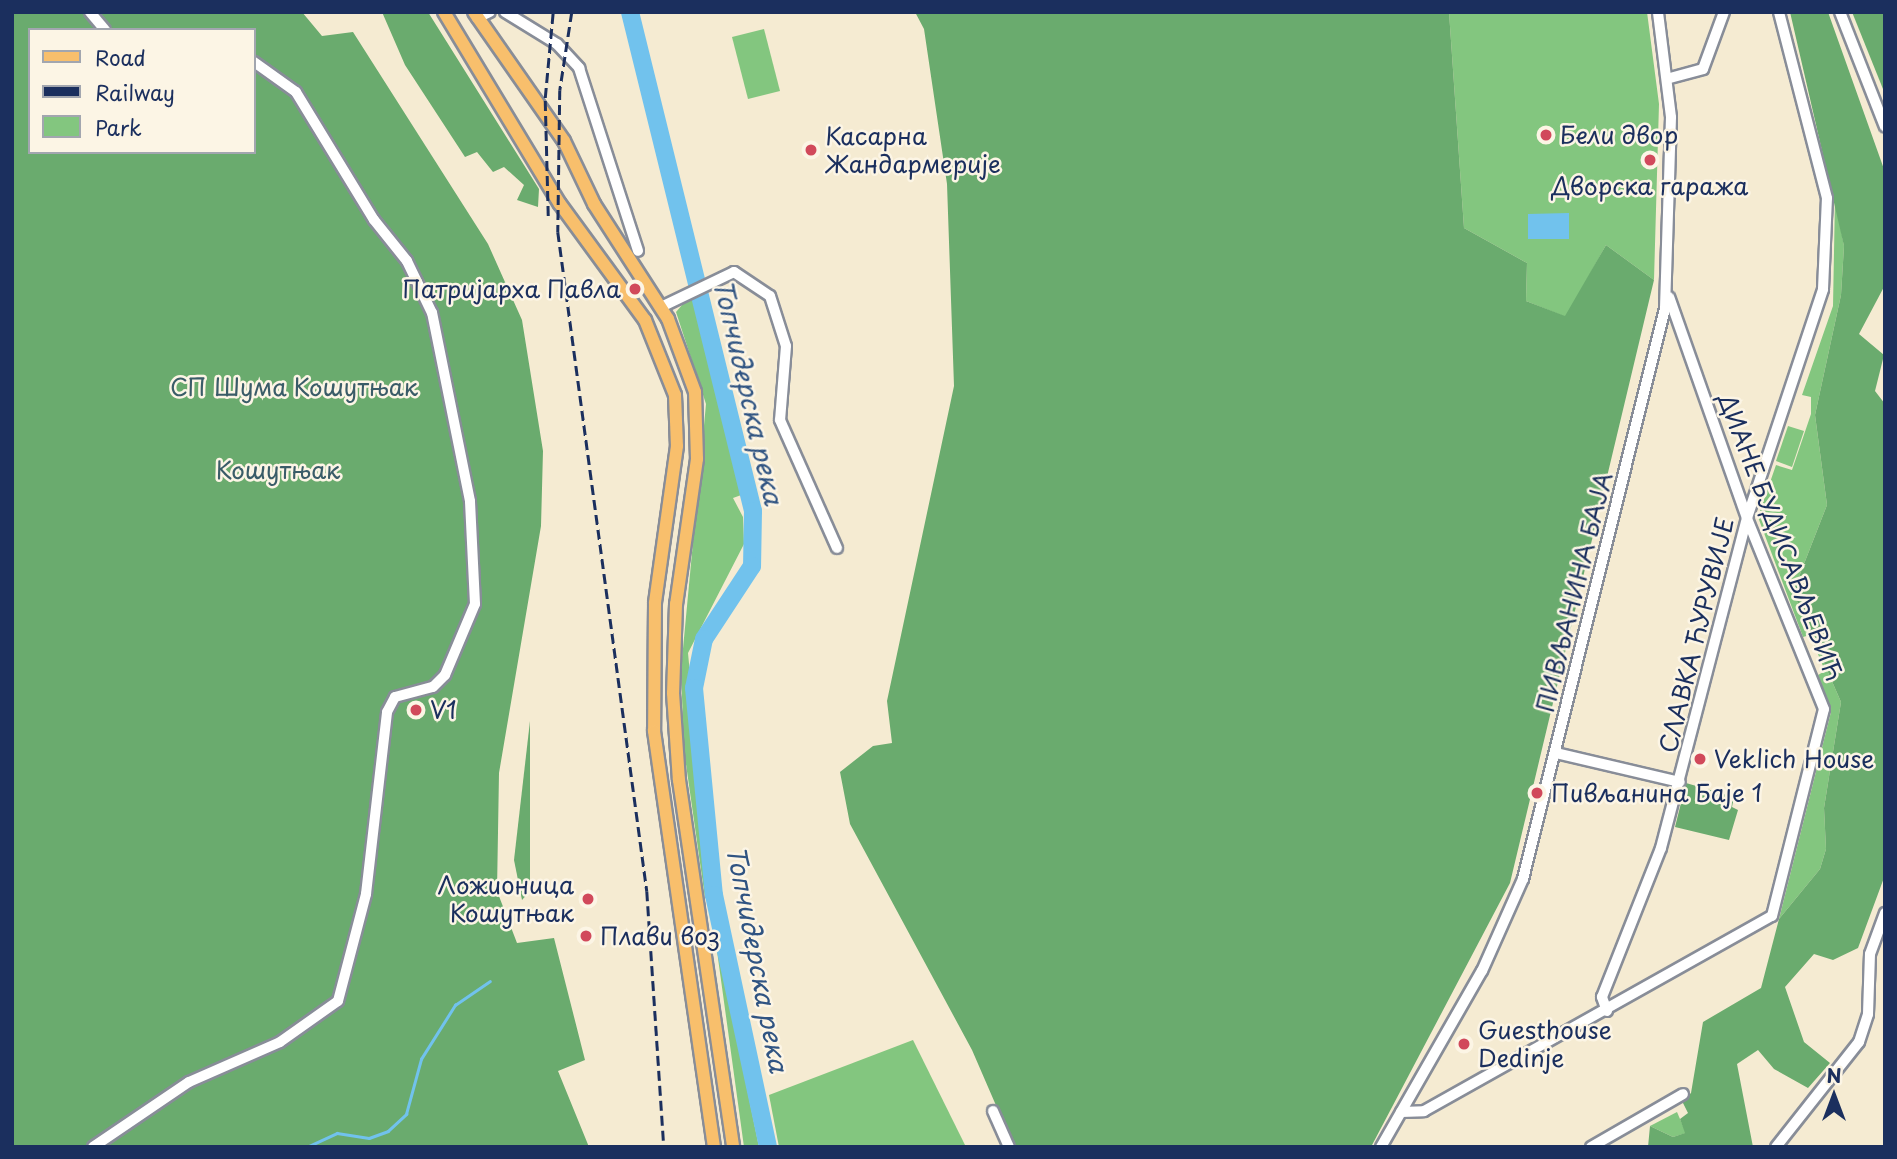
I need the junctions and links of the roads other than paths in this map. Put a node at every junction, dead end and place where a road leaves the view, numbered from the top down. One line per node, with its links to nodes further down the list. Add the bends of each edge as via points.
1 (90, 12): 10 (street)
2 (444, 12): 27 (main road, via 560,204 645,320 675,394 676,459 654,603 654,731)
3 (490, 12): 9 (street)
4 (505, 12): 14 (street, via 556,44 579,68)
5 (1658, 12): 12 (street, ПИВЉАНИНА БАЈА)
6 (1724, 12): 12 (street, via 1703,69)
7 (1779, 12): 17 (street, СЛАВКА ЋУРУВИЈЕ, via 1825,188 1829,239 1819,307)
8 (1839, 12): 13 (street)
9 (475, 15): 16 (main road, via 555,125 594,204)
10 (103, 28)
11 (256, 63): 26 (street, via 296,92 373,220 407,261 432,313 470,501 475,604 445,675 433,687 395,697 387,712 364,906 338,1001 280,1042 189,1082)
12 (1670, 78): 15 (street, ПИВЉАНИНА БАЈА)
13 (1885, 127)
14 (638, 251)
15 (1668, 294): 17 (street, ДИАНЕ БУДИСАВЉЕВИЋ); 19 (street, ПИВЉАНИНА БАЈА)
16 (661, 307): 18 (street, via 692,287 734,272 760,284 774,303 786,353 780,420); 28 (main road, via 687,362 698,417 676,604 673,693 679,780)
17 (1747, 518): 20 (street, СЛАВКА ЋУРУВИЈЕ); 22 (street, ДИАНЕ БУДИСАВЉЕВИЋ, via 1825,711 1775,905 1767,923)
18 (837, 548)
19 (1556, 753): 20 (street, СЛАВКА ЋУРУВИЈЕ); 25 (street, ПИВЉАНИНА БАЈА, via 1520,888 1482,971)
20 (1680, 782): 22 (street, СЛАВКА ЋУРУВИЈЕ, via 1602,997)
21 (1885, 912): 32 (street, via 1870,954 1868,1014 1860,1042)
22 (1607, 1011): 25 (street, ДИАНЕ БУДИСАВЉЕВИЋ, via 1424,1111)
23 (1683, 1094): 31 (street)
24 (993, 1111): 29 (street)
25 (1401, 1112): 30 (street, ПИВЉАНИНА БАЈА)
26 (93, 1147)
27 (714, 1147)
28 (733, 1147)
29 (1009, 1147)
30 (1381, 1147)
31 (1591, 1147)
32 (1776, 1147)

